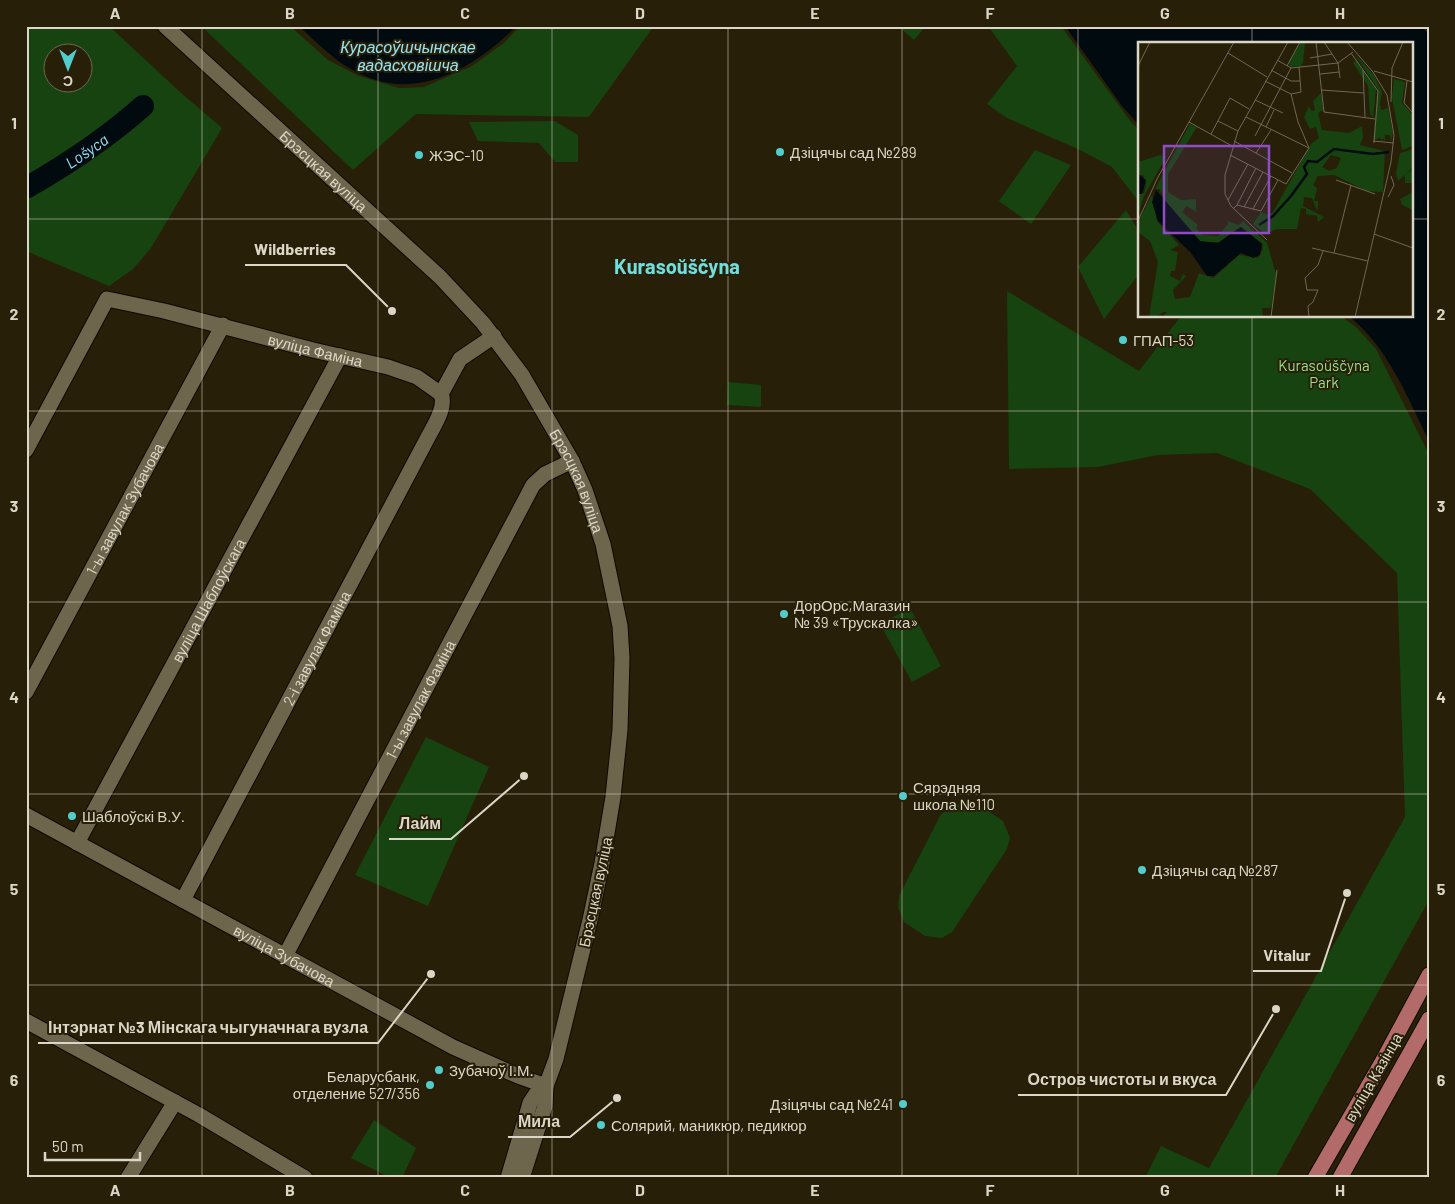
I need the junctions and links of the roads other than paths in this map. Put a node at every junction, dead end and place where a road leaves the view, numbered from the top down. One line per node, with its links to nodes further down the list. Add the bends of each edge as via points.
1 (165, 26): 3 (street, Брэсцкая вуліца, via 440,277)
2 (223, 325): 4 (street, вуліца Фаміна); 6 (street, вуліца Фаміна, via 107,299); 8 (street, 1-ы завулак Зубачова)
3 (494, 336): 5 (street, via 460,359); 7 (street, Брэсцкая вуліца, via 522,375)
4 (340, 356): 5 (street, вуліца Фаміна, via 417,377); 10 (street, вуліца Шаблоўскага)
5 (441, 394): 11 (street, 2-і завулак Фаміна, via 442,406 427,439)
6 (26, 450)
7 (572, 461): 12 (street, 1-ы завулак Фаміна, via 545,474 533,484); 18 (street, Брэсцкая вуліца, via 603,544 620,626 620,730 613,797 594,901 556,1059)
8 (26, 692)
9 (26, 815): 10 (street, вуліца Зубачова)
10 (77, 843): 11 (street, вуліца Зубачова)
11 (183, 900): 12 (street, вуліца Зубачова)
12 (286, 956): 18 (street, вуліца Зубачова, via 453,1046)
13 (1429, 975): 16 (main road, вуліца Казінца)
14 (1429, 1019): 17 (main road, вуліца Казінца)
15 (26, 1021): 19 (street)
16 (1381, 1064): 17 (main road); 24 (main road, вуліца Казінца)
17 (1398, 1073): 25 (main road, вуліца Казінца)
18 (546, 1086): 22 (street, Брэсцкая вуліца, via 530,1103); 23 (street, Брэсцкая вуліца, via 545,1106)
19 (175, 1102): 20 (street); 21 (street)
20 (128, 1178)
21 (305, 1178)
22 (508, 1178)
23 (522, 1178)
24 (1315, 1178)
25 (1340, 1178)

